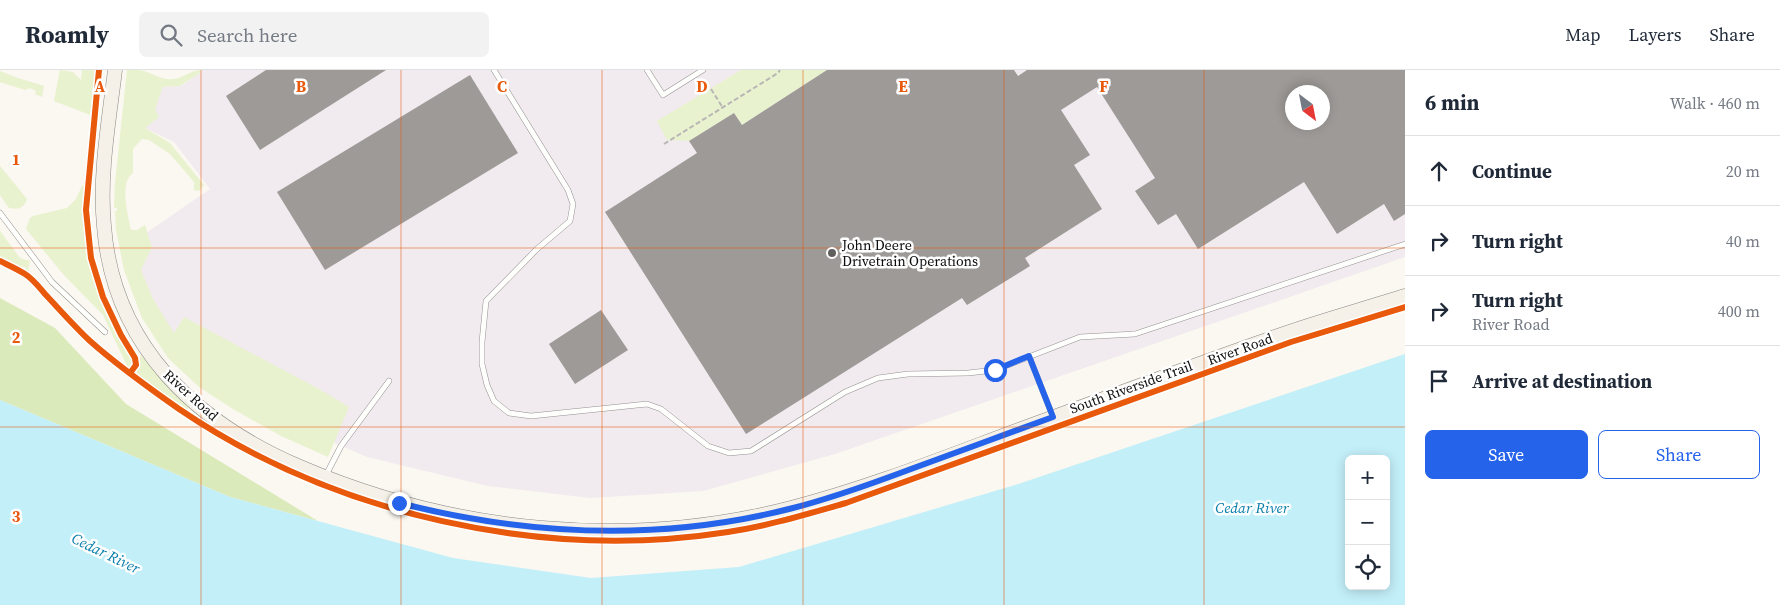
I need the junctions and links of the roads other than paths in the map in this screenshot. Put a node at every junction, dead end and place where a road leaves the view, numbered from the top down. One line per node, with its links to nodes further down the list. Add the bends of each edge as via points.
1 (115, 70): 12 (main road, River Road, via 103,166 104,226 114,282 132,328 164,373 200,408 254,445)
2 (494, 70): 9 (lane, via 568,190 573,204 570,221 486,301 482,364 494,401 509,413 531,416 648,404 661,410 708,446 730,453 751,451 845,392 878,378 995,370)
3 (647, 70): 4 (lane, via 663,95)
4 (703, 70)
5 (0, 213): 8 (lane, via 52,282)
6 (1405, 244): 9 (lane, via 1135,334 1080,337)
7 (1405, 296): 11 (main road, River Road, via 1276,336)
8 (105, 332)
9 (1029, 356): 11 (lane)
10 (388, 381): 12 (lane, via 341,446)
11 (1053, 417): 12 (main road, River Road, via 826,498 750,518 672,528 594,532 505,525 399,503)
12 (325, 478)

